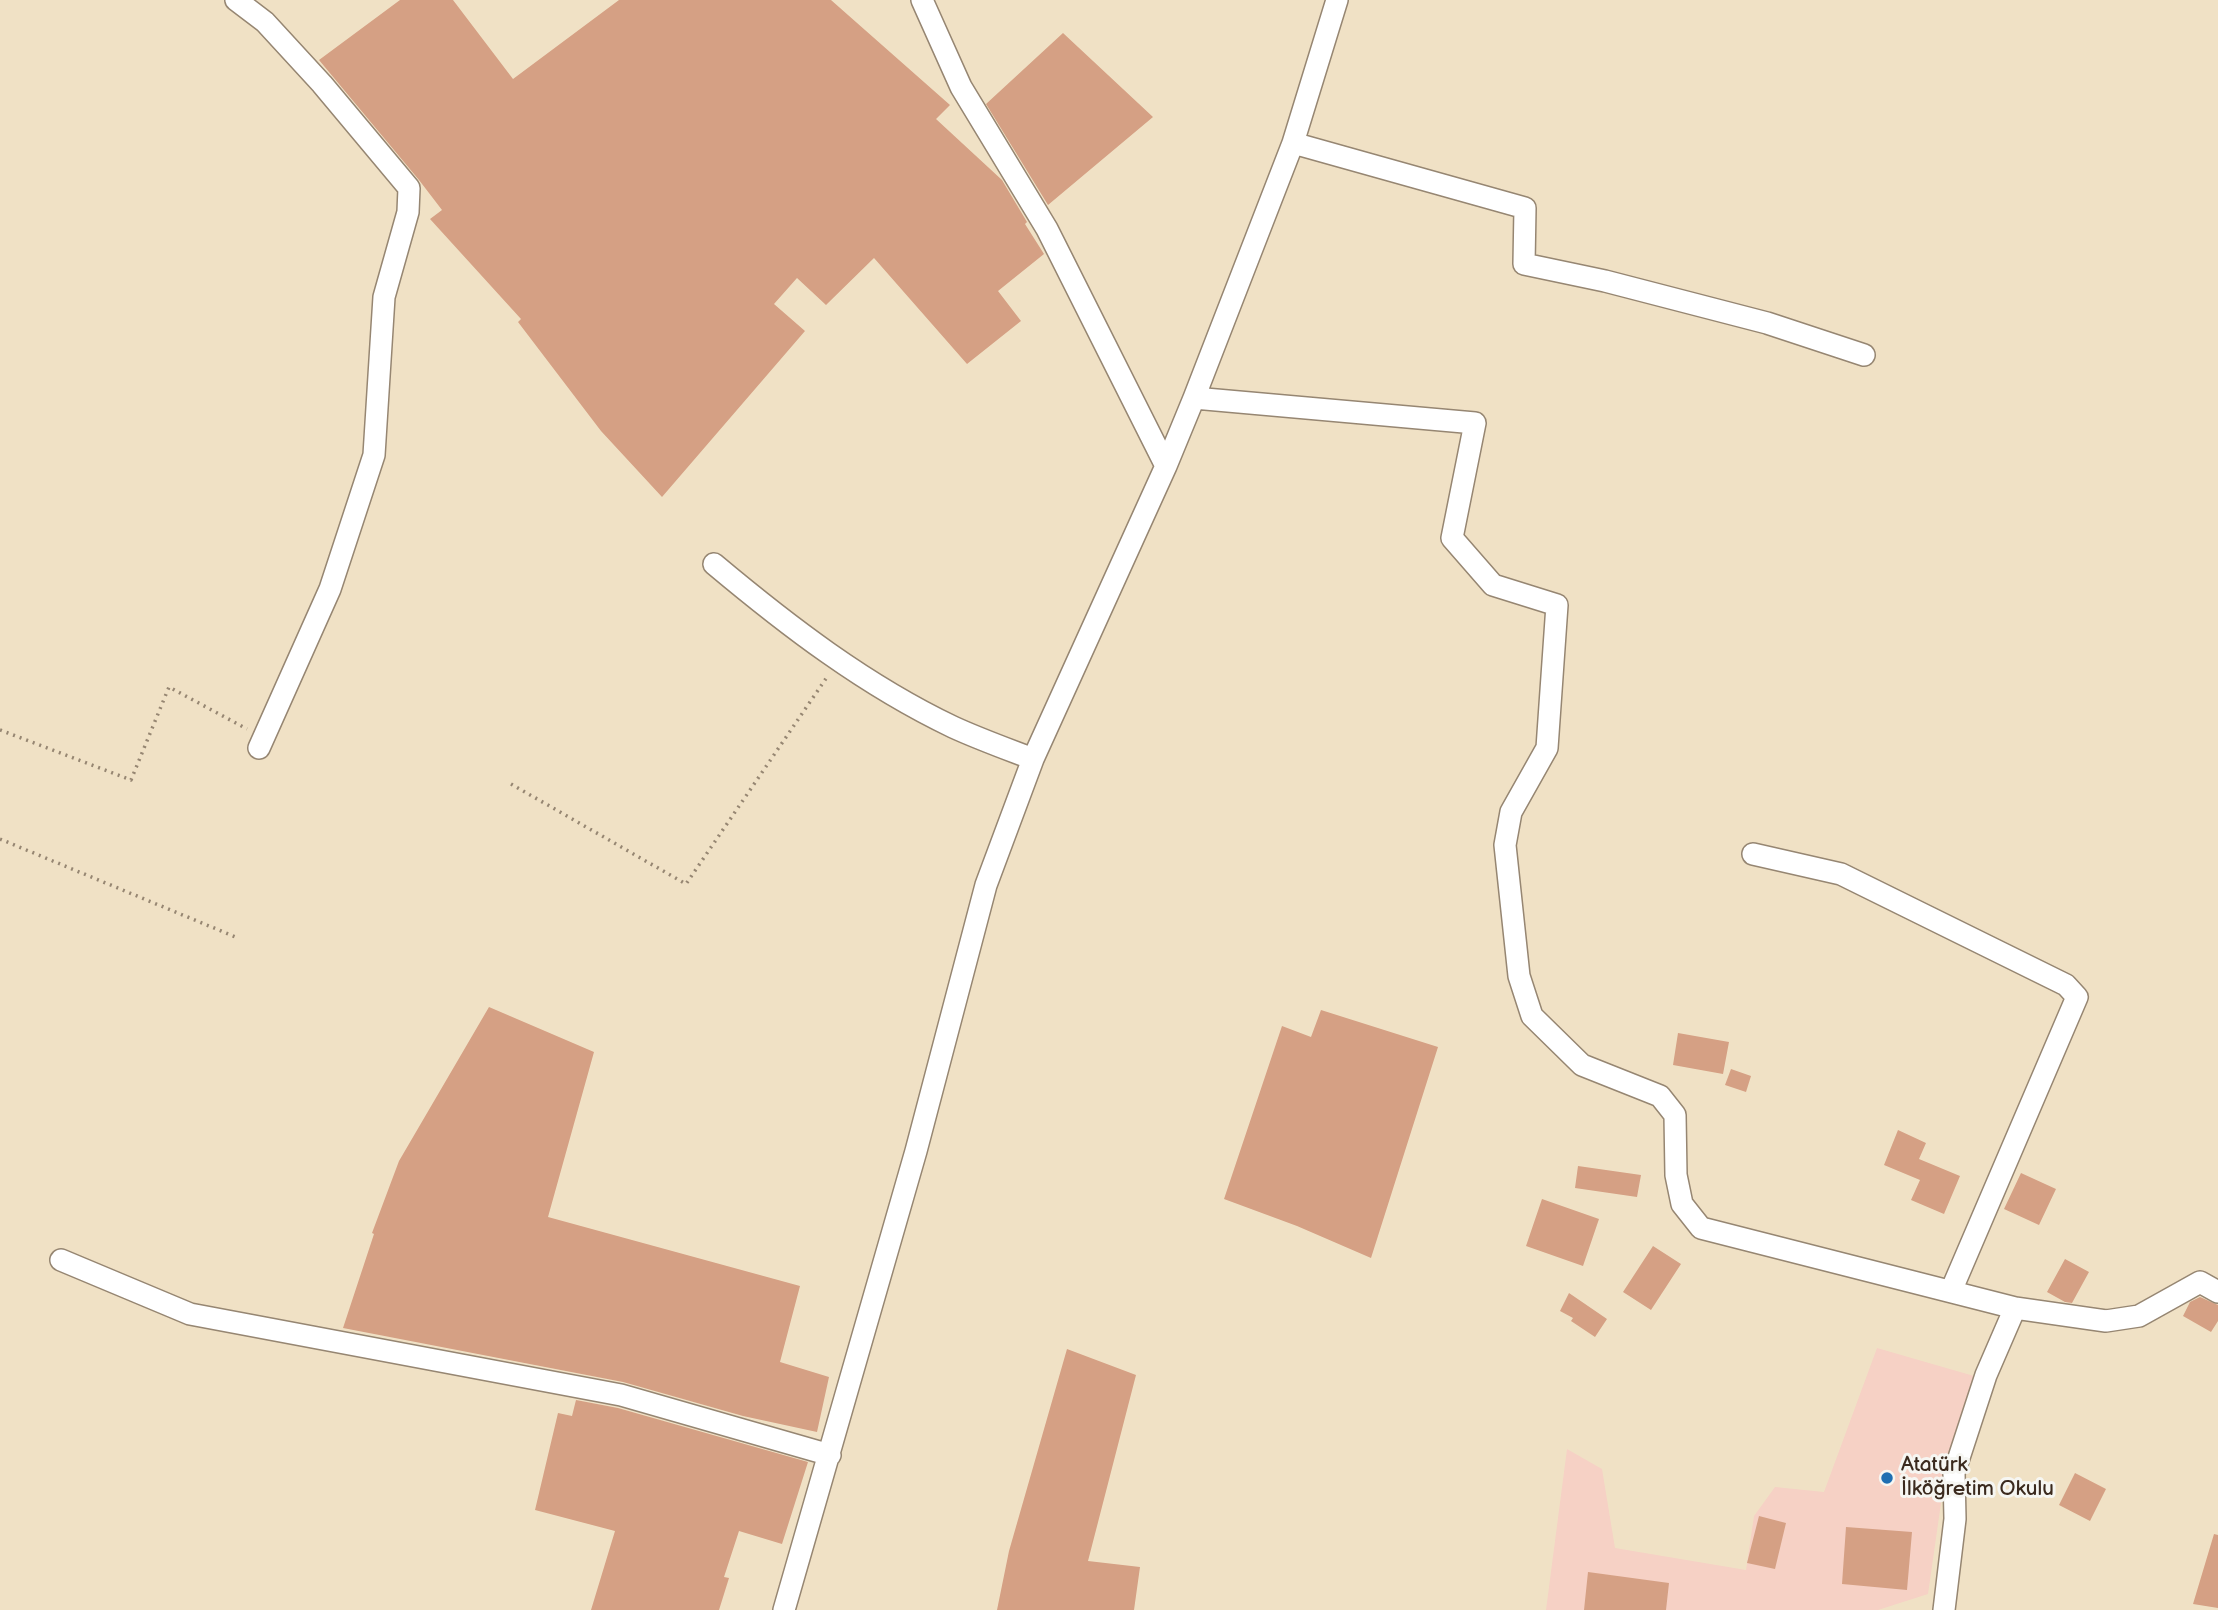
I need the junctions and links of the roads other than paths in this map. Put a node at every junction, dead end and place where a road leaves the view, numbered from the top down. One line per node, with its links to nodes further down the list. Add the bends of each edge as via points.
1 (236, 0): 9 (street, via 265,22 314,75 409,188 408,212 384,298 374,454 330,589)
2 (922, 0): 7 (street, via 961,87 1047,229)
3 (1338, 0): 4 (street)
4 (1293, 143): 5 (street, via 1525,208 1524,264 1767,323); 6 (street)
5 (1864, 355)
6 (1194, 398): 7 (street); 13 (street, via 1475,423 1452,538 1493,585 1557,605 1547,748 1511,811 1505,845 1519,976 1532,1016 1582,1065 1660,1096 1675,1115 1676,1175 1682,1203 1701,1228)
7 (1166, 466): 10 (street)
8 (714, 564): 10 (street, via 776,617 884,690 954,727)
9 (262, 743)
10 (1033, 759): 16 (street, via 986,885)
11 (1754, 854): 13 (street, via 1841,874 2066,985 2077,997)
12 (61, 1260): 16 (street, via 190,1314 621,1395)
13 (1951, 1291): 15 (street)
14 (2218, 1292): 15 (street, via 2200,1282 2139,1316 2106,1321)
15 (2015, 1308): 18 (street, via 1986,1375 1954,1473 1955,1519)
16 (830, 1455): 17 (street)
17 (784, 1610)
18 (1943, 1610): 19 (street)
19 (1953, 1610)

